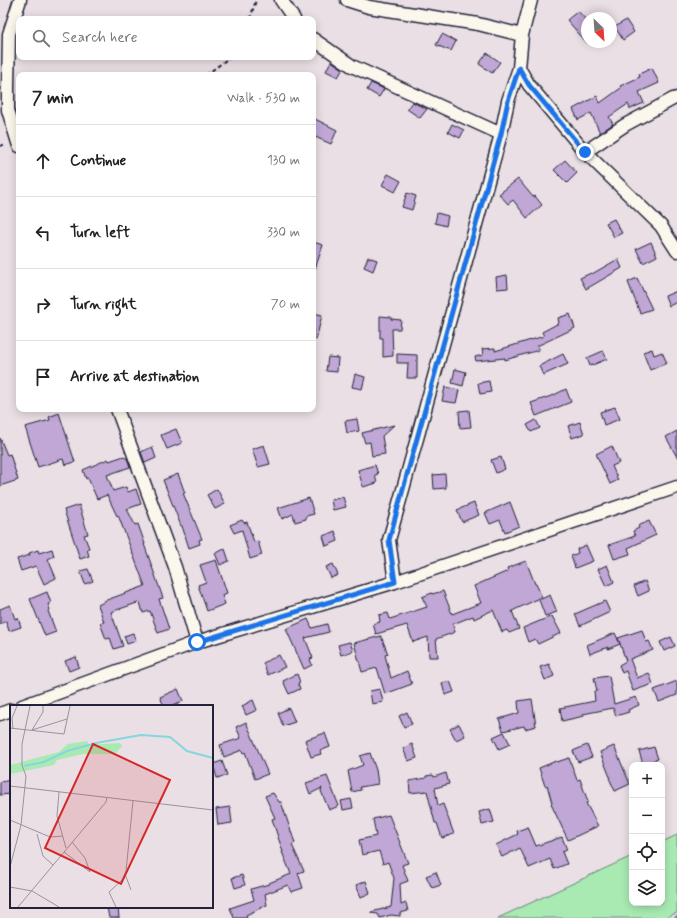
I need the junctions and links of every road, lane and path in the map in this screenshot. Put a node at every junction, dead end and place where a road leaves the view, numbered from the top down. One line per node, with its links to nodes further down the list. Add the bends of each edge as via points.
1 (20, 0): 14 (street, via 9,34)
2 (256, 0): 6 (path)
3 (281, 0): 7 (street)
4 (347, 0): 8 (street, via 369,7 478,24)
5 (532, 0): 8 (street)
6 (251, 16)
7 (292, 16)
8 (522, 35): 11 (street)
9 (316, 41): 16 (street, via 352,66)
10 (226, 60): 12 (path)
11 (519, 68): 16 (street); 18 (street, via 529,85)
12 (210, 72)
13 (0, 78): 14 (street)
14 (8, 89): 17 (street, via 8,110)
15 (677, 98): 18 (street, via 625,125)
16 (501, 134): 22 (street, via 389,540)
17 (16, 136)
18 (585, 152): 19 (street, via 661,226)
19 (677, 251)
20 (118, 412): 23 (street, via 175,567)
21 (677, 487): 22 (street)
22 (395, 582): 23 (street)
23 (197, 642): 24 (street)
24 (25, 705)
25 (10, 710): 26 (street)
26 (0, 714)

